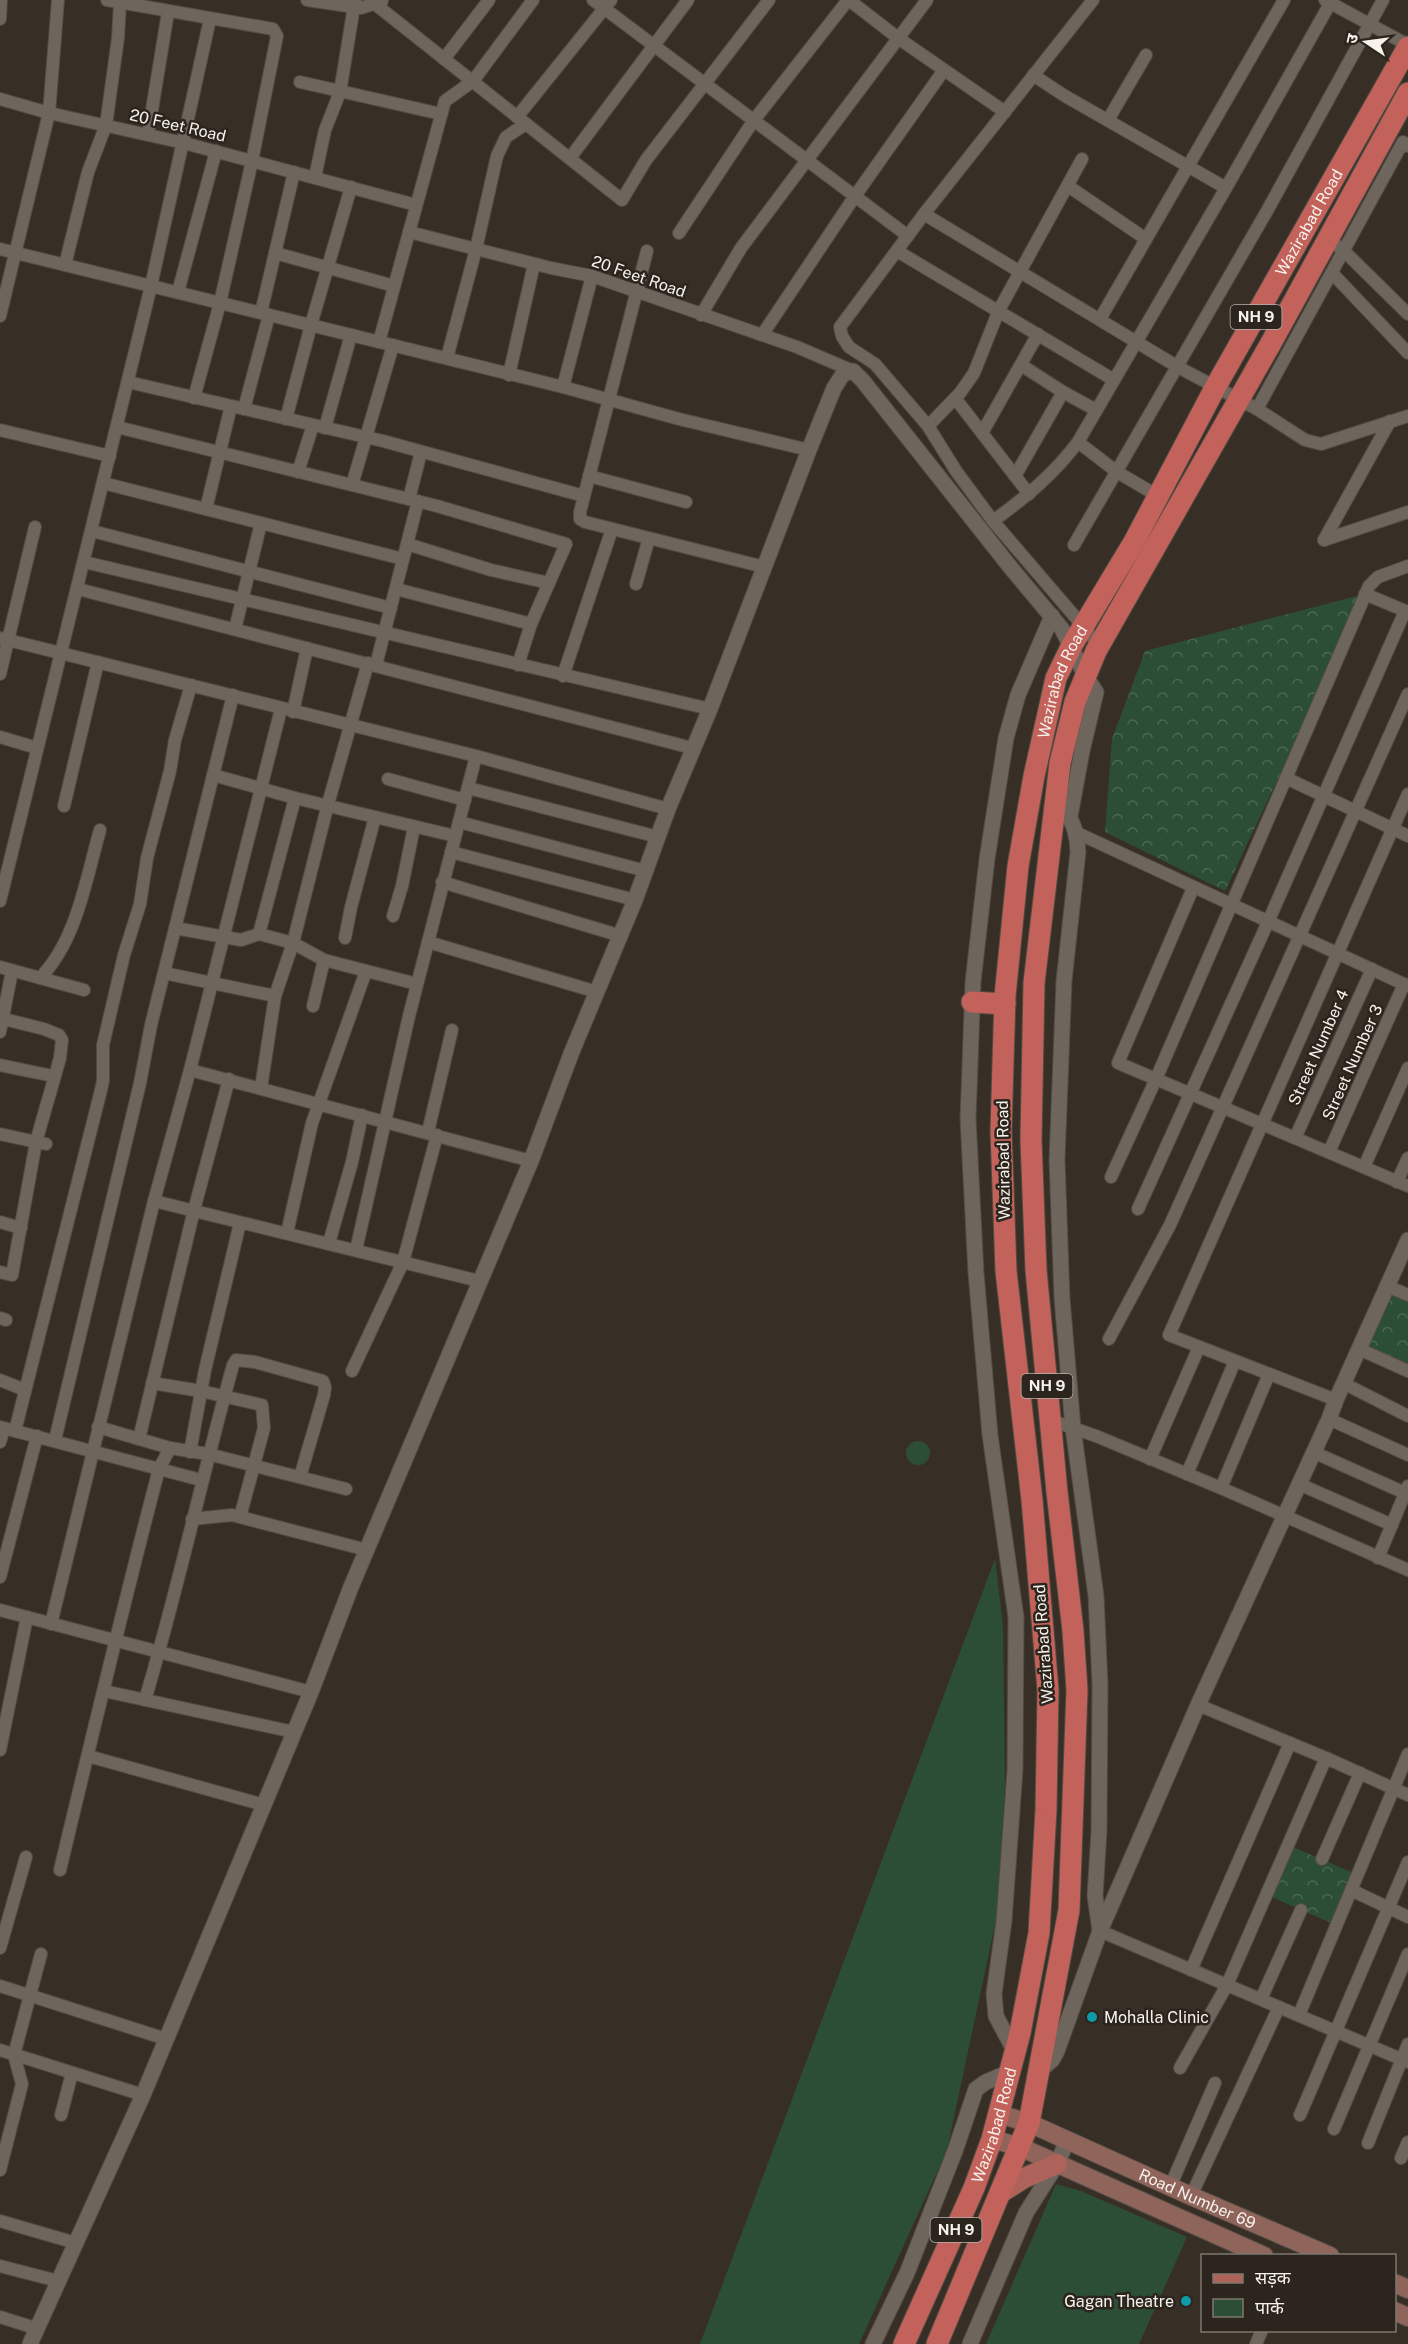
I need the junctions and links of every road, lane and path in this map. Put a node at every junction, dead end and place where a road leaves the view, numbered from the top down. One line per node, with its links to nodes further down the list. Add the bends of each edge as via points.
1 (1, 0): 20 (street)
2 (58, 0): 37 (street)
3 (307, 0): 16 (street)
4 (489, 0): 27 (street)
5 (533, 0): 30 (street)
6 (593, 0): 18 (street)
7 (688, 0): 24 (street)
8 (769, 0): 32 (street)
9 (849, 0): 23 (street); 40 (street)
10 (927, 0): 23 (street)
11 (1284, 0): 51 (street)
12 (1383, 0): 22 (street)
13 (114, 1): 19 (street); 42 (street, via 118,39)
14 (1092, 1): 29 (street)
15 (1329, 1): 22 (street); 56 (street)
16 (333, 2): 17 (street)
17 (364, 3): 27 (street); 33 (street)
18 (608, 4): 24 (street); 39 (street)
19 (168, 12): 21 (street); 43 (street)
20 (0, 19)
21 (210, 19): 44 (street); 49 (street, via 273,29 277,36)
22 (1370, 24): 25 (street); 98 (street)
23 (898, 38): 28 (street); 50 (street)
24 (654, 46): 32 (street); 47 (street)
25 (1408, 46): 103 (highway, Wazirabad Road / NH 9)
26 (1146, 55): 41 (street)
27 (444, 59): 30 (street)
28 (944, 70): 36 (street); 57 (street)
29 (1033, 75): 36 (street); 41 (street)
30 (472, 81): 38 (street, via 445,101); 39 (street)
31 (300, 82): 33 (street)
32 (704, 83): 40 (street); 47 (street, via 621,200)
33 (340, 92): 38 (street); 53 (street, via 325,130)
34 (1408, 93): 64 (highway, Wazirabad Road / NH 9)
35 (0, 99): 37 (street, 20 Feet Road)
36 (1005, 112): 59 (street)
37 (49, 113): 42 (street, 20 Feet Road); 69 (street)
38 (441, 114): 58 (street)
39 (522, 120): 47 (street); 66 (street, via 506,137 497,156)
40 (753, 120): 50 (street); 61 (street)
41 (1107, 120): 51 (street)
42 (106, 125): 43 (street, 20 Feet Road); 72 (street, via 88,172)
43 (148, 134): 44 (street, 20 Feet Road)
44 (184, 142): 46 (street, 20 Feet Road); 77 (street)
45 (1408, 146): 64 (street, via 1403,142)
46 (216, 151): 49 (street, 20 Feet Road); 79 (street)
47 (570, 158)
48 (1082, 159): 54 (street)
49 (252, 161): 52 (street, 20 Feet Road); 81 (street)
50 (808, 161): 57 (street); 85 (street, via 741,248)
51 (1188, 167): 56 (street); 63 (street)
52 (294, 172): 53 (street, 20 Feet Road); 70 (street)
53 (315, 177): 55 (street, 20 Feet Road)
54 (1068, 186): 63 (street); 74 (street)
55 (351, 187): 58 (street, 20 Feet Road); 73 (street)
56 (1226, 188): 92 (street)
57 (855, 196): 62 (street); 91 (street)
58 (416, 205): 60 (street)
59 (924, 214): 62 (street); 74 (street)
60 (409, 232): 66 (street, 20 Feet Road); 78 (street)
61 (679, 233)
62 (908, 236): 68 (street)
63 (1146, 239): 87 (street)
64 (1336, 245): 75 (street); 84 (street); 109 (highway, Wazirabad Road / NH 9)
65 (0, 249): 69 (street)
66 (476, 249): 71 (street, 20 Feet Road); 96 (street)
67 (647, 251): 80 (street)
68 (897, 251): 82 (street); 116 (street, via 840,327 849,347 875,364)
69 (17, 253): 72 (street); 86 (street)
70 (275, 253): 73 (street); 83 (street)
71 (534, 264): 76 (street, 20 Feet Road); 100 (street)
72 (65, 265): 77 (street)
73 (327, 268): 78 (street); 88 (street)
74 (1021, 272): 82 (street); 87 (street)
75 (1332, 273): 95 (street); 109 (street)
76 (592, 276): 80 (street, 20 Feet Road); 104 (street)
77 (151, 285): 79 (street); 102 (street)
78 (394, 286): 93 (street)
79 (178, 292): 81 (street)
80 (636, 293): 85 (street, 20 Feet Road); 108 (street)
81 (220, 303): 83 (street); 106 (street)
82 (999, 310): 89 (street); 107 (street, via 974,373)
83 (265, 314): 88 (street); 111 (street)
84 (1408, 314)
85 (701, 315): 91 (street, 20 Feet Road)
86 (0, 316)
87 (1100, 320): 92 (street)
88 (311, 325): 90 (street); 114 (street)
89 (1038, 334): 97 (street); 101 (street)
90 (351, 335): 93 (street); 118 (street)
91 (762, 336): 99 (street, 20 Feet Road)
92 (1136, 341): 98 (street); 101 (street)
93 (379, 342): 94 (street)
94 (393, 345): 96 (street); 121 (street)
95 (1408, 353)
96 (447, 358): 100 (street)
97 (1021, 364): 105 (street); 120 (street)
98 (1178, 367): 103 (street); 128 (street)
99 (853, 371): 123 (street, via 843,374 834,388); 161 (street)
100 (509, 375): 104 (street)
101 (1114, 380): 112 (street)
102 (128, 382): 106 (street); 117 (street)
103 (1216, 386): 109 (street); 135 (highway, Wazirabad Road / NH 9)
104 (563, 387): 108 (street)
105 (1063, 392): 112 (street); 130 (street)
106 (194, 398): 110 (street)
107 (955, 398): 116 (street); 120 (street)
108 (608, 399): 123 (street); 129 (street)
109 (1248, 405): 115 (street, via 1305,440 1321,444); 168 (highway, Wazirabad Road / NH 9)
110 (231, 406): 111 (street); 124 (street)
111 (244, 409): 114 (street)
112 (1096, 410): 122 (street)
113 (1408, 416): 115 (street)
114 (286, 419): 118 (street)
115 (1390, 421): 139 (street, via 1324,540)
116 (928, 426): 140 (street)
117 (117, 427): 124 (street); 126 (street)
118 (319, 427): 121 (street); 127 (street)
119 (0, 430): 126 (street)
120 (982, 433): 130 (street)
121 (367, 438): 125 (street); 132 (street)
122 (1078, 442): 128 (street); 133 (street)
123 (809, 450): 151 (street)
124 (219, 452): 127 (street); 138 (street)
125 (421, 452): 134 (street); 136 (street)
126 (110, 456): 131 (street)
127 (298, 472): 132 (street)
128 (1117, 472): 135 (street); 147 (street)
129 (589, 476): 134 (street); 137 (street)
130 (1015, 476): 133 (street)
131 (103, 483): 138 (street); 144 (street)
132 (352, 485): 136 (street)
133 (1029, 494): 140 (street)
134 (584, 496): 143 (street, via 580,519)
135 (1158, 496): 163 (highway, Wazirabad Road / NH 9)
136 (413, 500): 146 (street); 153 (street, via 566,544)
137 (686, 502)
138 (206, 509): 141 (street)
139 (1408, 512)
140 (993, 521): 163 (street)
141 (261, 523): 148 (street); 152 (street)
142 (35, 527): 166 (street)
143 (612, 529): 145 (street); 176 (street)
144 (92, 531): 149 (street); 152 (street)
145 (649, 538): 151 (street); 154 (street)
146 (407, 544): 148 (street); 153 (street, via 490,570)
147 (1074, 545)
148 (403, 560): 156 (street)
149 (84, 562): 155 (street); 158 (street)
150 (1408, 566): 157 (street, via 1378,577)
151 (764, 567): 180 (street)
152 (249, 572): 158 (street); 159 (street)
153 (549, 583): 162 (street)
154 (636, 584)
155 (78, 589): 164 (street); 170 (street)
156 (396, 589): 159 (street); 162 (street)
157 (1365, 594): 160 (street); 188 (street)
158 (242, 600): 164 (street); 165 (street)
159 (391, 608): 165 (street)
160 (1406, 611): 194 (street)
161 (1052, 616): 167 (street); 240 (street, via 1018,695 1006,738 987,859)
162 (531, 624): 173 (street)
163 (1083, 626): 167 (highway, Wazirabad Road / NH 9); 168 (street)
164 (235, 629): 169 (street)
165 (384, 634): 172 (street); 173 (street)
166 (4, 639): 170 (street); 174 (street)
167 (1072, 645): 175 (street); 190 (highway, Wazirabad Road / NH 9, via 1056,678)
168 (1100, 646): 175 (highway, Wazirabad Road / NH 9)
169 (307, 648): 172 (street); 181 (street)
170 (59, 652): 171 (street); 184 (street)
171 (98, 662): 177 (street); 198 (street)
172 (372, 664): 182 (street); 185 (street)
173 (518, 665): 176 (street)
174 (0, 674)
175 (1085, 675): 197 (highway, Wazirabad Road / NH 9, via 1062,753); 197 (street, via 1096,692 1082,751)
176 (563, 676): 180 (street)
177 (191, 685): 179 (street); 294 (street, via 103,1045 100,1094)
178 (1408, 694): 200 (street)
179 (233, 695): 181 (street); 187 (street)
180 (710, 710): 185 (street)
181 (287, 711): 182 (street); 191 (street)
182 (350, 726): 186 (street); 196 (street)
183 (0, 737): 184 (street)
184 (37, 748): 215 (street)
185 (692, 748): 199 (street)
186 (476, 756): 192 (street); 199 (street)
187 (213, 775): 191 (street); 219 (street)
188 (1286, 778): 194 (street); 216 (street)
189 (388, 779): 192 (street)
190 (1032, 785): 197 (highway); 241 (highway, Wazirabad Road / NH 9, via 1018,866)
191 (261, 788): 195 (street); 223 (street)
192 (467, 794): 202 (street); 209 (street)
193 (1408, 794): 204 (street)
194 (1323, 795): 200 (street); 218 (street)
195 (295, 798): 196 (street); 220 (street)
196 (328, 804): 201 (street); 226 (street)
197 (1060, 804): 206 (street); 300 (highway, Wazirabad Road / NH 9, via 1034,983 1031,1140 1036,1270)
198 (64, 806)
199 (668, 808): 209 (street)
200 (1357, 811): 204 (street); 222 (street)
201 (375, 817): 203 (street); 224 (street)
202 (459, 822): 207 (street); 211 (street)
203 (414, 827): 207 (street); 217 (street)
204 (1393, 828): 208 (street); 227 (street)
205 (100, 830): 233 (street, via 74,921 55,963)
206 (1075, 832): 213 (street); 303 (street, via 1078,852 1064,981 1057,1160 1062,1298)
207 (454, 836): 210 (street)
208 (1408, 836)
209 (658, 837): 211 (street)
210 (451, 852): 212 (street); 214 (street)
211 (646, 871): 214 (street)
212 (442, 882): 221 (street); 225 (street)
213 (1193, 888): 216 (street); 251 (street, via 1118,1063)
214 (635, 900): 221 (street)
215 (0, 901)
216 (1232, 906): 218 (street); 251 (street)
217 (393, 916)
218 (1268, 922): 222 (street); 253 (street)
219 (175, 928): 223 (street); 232 (street)
220 (259, 934): 223 (street, via 241,940); 226 (street)
221 (621, 936): 238 (street)
222 (1301, 936): 227 (street); 255 (street)
223 (224, 937): 234 (street)
224 (345, 938)
225 (428, 942): 235 (street); 238 (street)
226 (293, 943): 228 (street); 239 (street)
227 (1338, 954): 230 (street); 258 (street)
228 (324, 960): 231 (street); 242 (street)
229 (6, 969): 233 (street); 243 (street)
230 (1372, 969): 236 (street); 261 (street, Street Number 4)
231 (366, 971): 235 (street); 254 (street)
232 (164, 973): 234 (street); 306 (street)
233 (40, 978): 237 (street)
234 (212, 983): 239 (street); 248 (street)
235 (417, 984): 257 (street)
236 (1406, 985): 263 (street, Street Number 3)
237 (84, 990)
238 (597, 992): 265 (street)
239 (275, 996): 252 (street)
240 (972, 1002): 241 (highway); 377 (street, via 968,1119 975,1273 990,1435 1016,1617 1015,1770 1004,1921 994,1994 996,2016)
241 (1005, 1004): 377 (highway, Wazirabad Road / NH 9, via 1001,1131 1006,1272 1032,1500 1048,1690 1039,1933)
242 (313, 1006)
243 (1, 1018): 245 (street); 262 (street, via 44,1029 62,1040)
244 (452, 1030): 260 (street)
245 (0, 1032)
246 (0, 1065): 249 (street)
247 (1408, 1068): 266 (street)
248 (190, 1070): 250 (street); 269 (street)
249 (48, 1075)
250 (229, 1079): 252 (street); 271 (street)
251 (1156, 1079): 253 (street); 267 (street)
252 (261, 1088): 254 (street)
253 (1190, 1093): 255 (street); 270 (street)
254 (319, 1103): 256 (street); 275 (street)
255 (1224, 1108): 258 (street); 284 (street, via 1170,1225)
256 (362, 1115): 257 (street); 276 (street)
257 (385, 1121): 260 (street); 278 (street)
258 (1261, 1124): 261 (street); 285 (street, via 1168,1335)
259 (0, 1134): 262 (street)
260 (432, 1134): 265 (street); 279 (street)
261 (1295, 1138): 263 (street)
262 (41, 1143): 274 (street)
263 (1329, 1152): 266 (street)
264 (1408, 1158): 268 (street)
265 (531, 1161): 281 (street)
266 (1364, 1167): 268 (street)
267 (1111, 1177)
268 (1403, 1184)
269 (154, 1201): 271 (street); 301 (street)
270 (1138, 1209)
271 (194, 1210): 273 (street); 292 (street)
272 (0, 1222): 274 (street)
273 (240, 1223): 275 (street); 295 (street)
274 (21, 1228): 280 (street, via 12,1275)
275 (287, 1233): 276 (street)
276 (329, 1243): 278 (street)
277 (1407, 1247): 282 (street)
278 (356, 1250): 279 (street)
279 (403, 1262): 281 (street); 288 (street)
280 (0, 1272)
281 (479, 1281): 328 (street)
282 (1387, 1286): 283 (street); 286 (street)
283 (1408, 1295)
284 (1109, 1339)
285 (1199, 1347): 287 (street); 314 (street)
286 (1359, 1349): 289 (street); 293 (street)
287 (1234, 1361): 290 (street); 317 (street)
288 (352, 1371)
289 (1408, 1371)
290 (1269, 1374): 297 (street); 321 (street)
291 (0, 1380): 294 (street)
292 (152, 1383): 295 (street); 305 (street)
293 (1343, 1383): 297 (street); 298 (street)
294 (25, 1390): 302 (street)
295 (201, 1391): 296 (street); 310 (street)
296 (224, 1397): 312 (street); 315 (street, via 262,1406 264,1428); 318 (street, via 233,1365 242,1359 323,1381 324,1395)
297 (1336, 1400): 299 (street)
298 (1408, 1416)
299 (1329, 1419): 311 (street); 313 (street)
300 (1050, 1420): 303 (street); 379 (highway, Wazirabad Road / NH 9, via 1077,1690 1069,1910)
301 (98, 1427): 305 (street); 309 (street)
302 (6, 1428): 304 (street); 307 (street)
303 (1073, 1428): 314 (street); 359 (street, via 1097,1618 1100,1685 1095,1896)
304 (37, 1436): 306 (street); 331 (street)
305 (139, 1439): 308 (street)
306 (55, 1440): 309 (street)
307 (0, 1442)
308 (170, 1448): 310 (street); 316 (street)
309 (93, 1450): 316 (street); 334 (street)
310 (190, 1452): 312 (street)
311 (1313, 1452): 320 (street); 323 (street)
312 (208, 1454): 315 (street); 319 (street)
313 (1408, 1455)
314 (1150, 1459): 317 (street)
315 (253, 1466): 318 (street); 325 (street)
316 (159, 1469): 319 (street); 335 (street)
317 (1187, 1474): 321 (street)
318 (300, 1477): 322 (street)
319 (201, 1480): 326 (street)
320 (1299, 1484): 324 (street); 327 (street)
321 (1221, 1488): 324 (street)
322 (346, 1489)
323 (1406, 1489): 327 (street)
324 (1285, 1516): 329 (street); 340 (street)
325 (240, 1517): 326 (street); 328 (street)
326 (192, 1519): 336 (street)
327 (1392, 1525): 329 (street)
328 (367, 1550): 338 (street)
329 (1378, 1558): 330 (street)
330 (1408, 1570)
331 (0, 1577)
332 (0, 1610): 333 (street)
333 (27, 1617): 334 (street); 343 (street)
334 (51, 1624): 335 (street)
335 (114, 1641): 336 (street); 337 (street)
336 (160, 1651): 338 (street); 339 (street)
337 (104, 1691): 339 (street); 345 (street)
338 (311, 1692): 341 (street)
339 (144, 1700): 341 (street)
340 (1198, 1705): 342 (street); 359 (street)
341 (294, 1732): 350 (street)
342 (1290, 1743): 346 (street); 363 (street)
343 (0, 1750)
344 (1408, 1754): 348 (street)
345 (88, 1756): 350 (street); 354 (street)
346 (1326, 1758): 347 (street); 364 (street)
347 (1360, 1773): 348 (street); 352 (street)
348 (1394, 1789): 349 (street); 355 (street)
349 (1408, 1795)
350 (264, 1805): 371 (street)
351 (26, 1857): 360 (street)
352 (1322, 1859)
353 (1408, 1862): 356 (street)
354 (60, 1870)
355 (1351, 1890): 356 (street); 369 (street)
356 (1389, 1908): 358 (street); 370 (street)
357 (1301, 1910): 367 (street)
358 (1408, 1917)
359 (1100, 1931): 363 (street); 379 (street, via 1057,2051)
360 (0, 1948)
361 (41, 1954): 366 (street)
362 (1408, 1954): 373 (street)
363 (1191, 1970): 364 (street)
364 (1227, 1985): 367 (street); 378 (street)
365 (0, 1986): 366 (street)
366 (32, 1996): 371 (street); 375 (street)
367 (1262, 2000): 368 (street)
368 (1280, 2007): 369 (street); 398 (street)
369 (1299, 2015): 370 (street)
370 (1335, 2031): 373 (street); 385 (street)
371 (166, 2039): 382 (street)
372 (1408, 2044): 376 (street)
373 (1370, 2045): 376 (street); 387 (street)
374 (0, 2050): 375 (street)
375 (14, 2055): 380 (street); 395 (street, via 22,2084)
376 (1405, 2060): 391 (street)
377 (1012, 2062): 383 (highway, Wazirabad Road / NH 9); 408 (street, via 976,2089 956,2151 907,2273)
378 (1180, 2068)
379 (1038, 2072): 386 (highway, Wazirabad Road / NH 9)
380 (72, 2073): 382 (street); 384 (street)
381 (1215, 2083): 396 (street)
382 (143, 2096): 400 (street)
383 (999, 2114): 386 (main road, Road Number 69); 388 (highway, Wazirabad Road / NH 9)
384 (61, 2115)
385 (1300, 2115)
386 (1029, 2123): 389 (main road, Road Number 69); 392 (highway, Wazirabad Road / NH 9)
387 (1334, 2129)
388 (992, 2139): 392 (main road, Road Number 69); 409 (highway, Wazirabad Road / NH 9)
389 (1067, 2141): 394 (street); 396 (main road, Road Number 69)
390 (1408, 2142): 393 (street)
391 (1368, 2143)
392 (1020, 2147): 394 (main road, Road Number 69); 397 (highway, Wazirabad Road / NH 9)
393 (1401, 2158)
394 (1057, 2164): 397 (main road); 401 (main road, Road Number 69); 411 (street, via 1026,2213)
395 (0, 2170)
396 (1170, 2187): 398 (main road, Road Number 69)
397 (1002, 2192): 410 (highway, Wazirabad Road / NH 9)
398 (1191, 2196): 402 (main road, Road Number 69)
399 (0, 2221): 400 (street)
400 (76, 2242): 404 (street)
401 (1260, 2254)
402 (1325, 2254)
403 (0, 2266): 404 (street)
404 (58, 2281): 406 (street)
405 (0, 2317): 406 (street)
406 (38, 2330): 407 (street)
407 (30, 2344)
408 (873, 2344)
409 (904, 2344)
410 (937, 2344)
411 (970, 2344)

